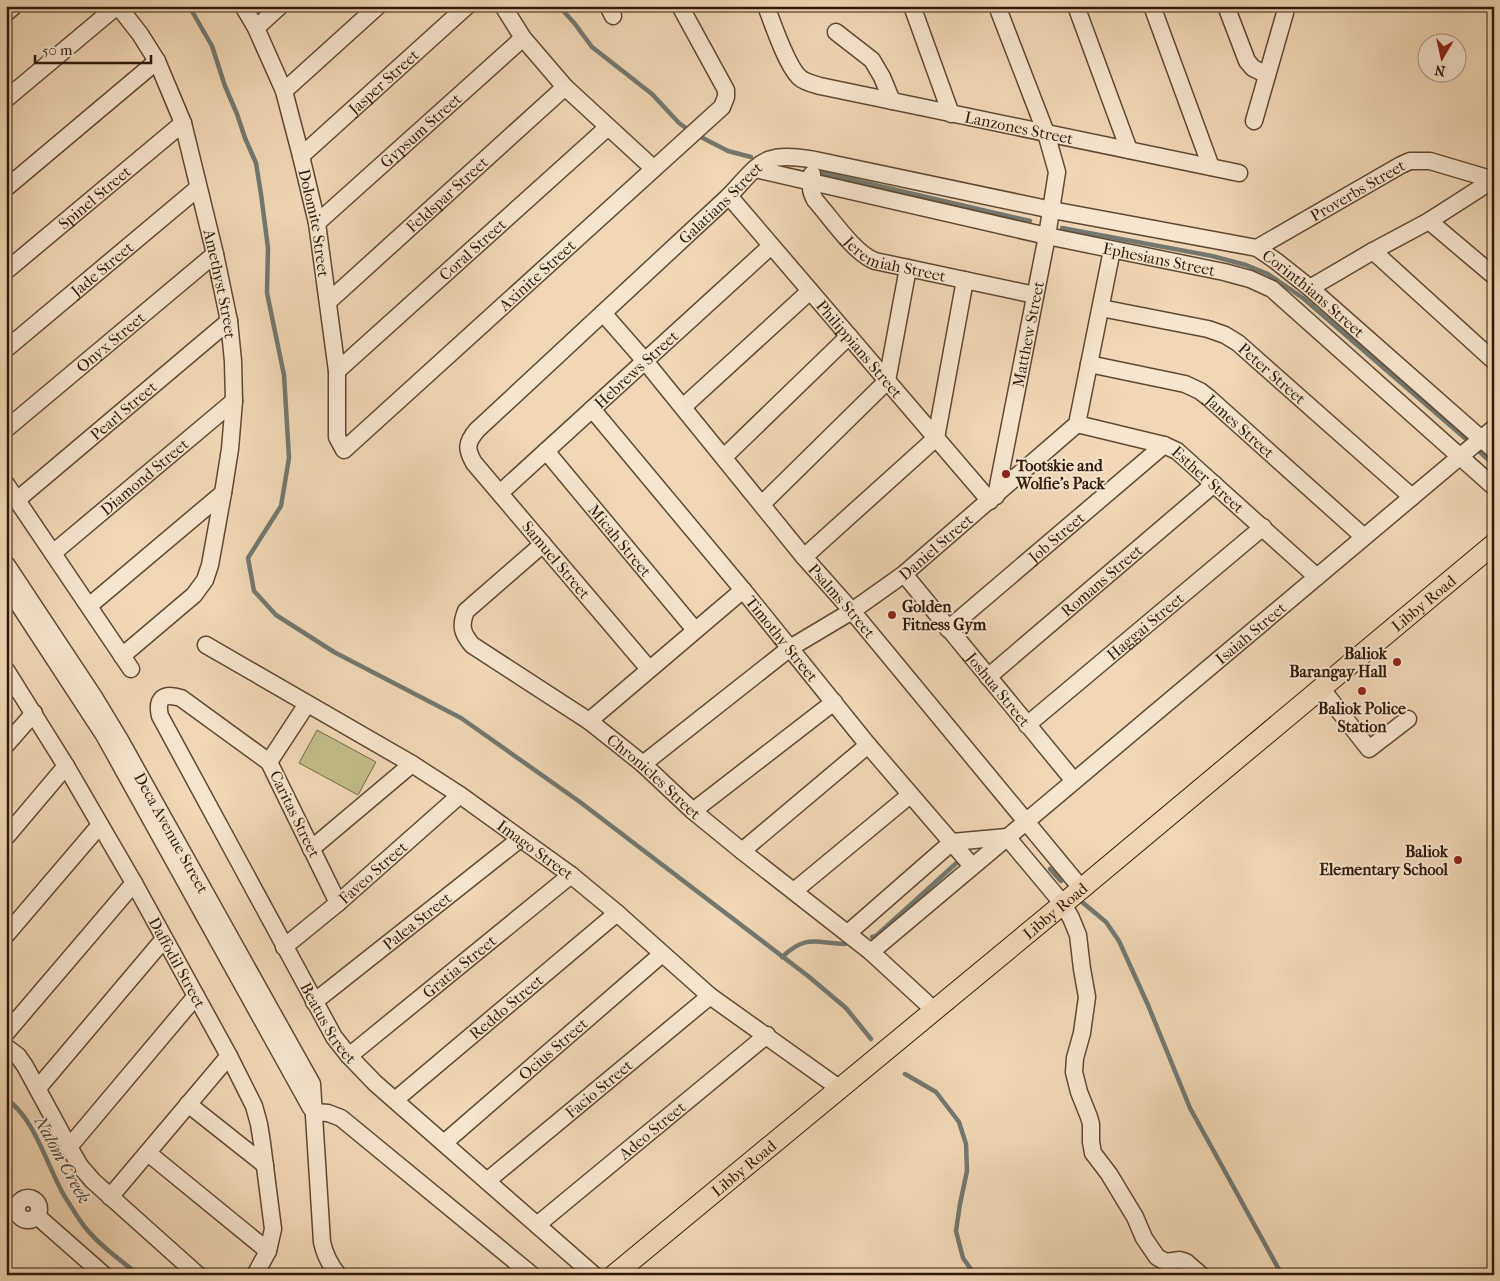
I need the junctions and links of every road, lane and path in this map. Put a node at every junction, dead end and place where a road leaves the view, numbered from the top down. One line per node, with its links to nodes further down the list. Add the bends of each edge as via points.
1 (14, 6): 16 (street)
2 (118, 6): 20 (street, Amethyst Street); 24 (street)
3 (243, 6): 17 (street, Dolomite Street)
4 (280, 6): 17 (street)
5 (378, 6): 23 (street)
6 (467, 6): 32 (street, Jasper Street)
7 (503, 6): 19 (street)
8 (680, 6): 35 (street, Axinite Street, via 723,84 726,97 722,107)
9 (766, 6): 25 (street, Lanzones Street, via 789,62 800,78 820,86)
10 (912, 6): 26 (street)
11 (997, 6): 30 (street)
12 (1076, 6): 31 (street)
13 (1152, 6): 34 (street)
14 (1226, 6): 21 (street, via 1247,61)
15 (1286, 7): 21 (street)
16 (6, 13)
17 (256, 28): 23 (street, Dolomite Street)
18 (836, 32): 25 (street, via 872,60)
19 (523, 38): 22 (street); 45 (street, Gypsum Street)
20 (157, 62): 28 (street, Amethyst Street); 40 (street)
21 (1267, 75): 27 (street)
22 (565, 87): 29 (street); 59 (street, Feldspar Street)
23 (284, 91): 32 (street, Dolomite Street)
24 (6, 99)
25 (892, 101): 26 (street, Lanzones Street)
26 (951, 114): 30 (street, Lanzones Street)
27 (1254, 121)
28 (183, 123): 41 (street, Amethyst Street); 53 (street, Spinel Street)
29 (608, 127): 35 (street); 68 (street, Coral Street)
30 (1046, 133): 31 (street, Lanzones Street); 43 (street, Matthew Street, via 1057,172)
31 (1129, 150): 34 (street, Lanzones Street)
32 (301, 156): 45 (street, Dolomite Street)
33 (814, 160): 36 (street, Galatians Street, via 774,157); 39 (street); 43 (street, Galatians Street)
34 (1211, 167): 37 (street, Lanzones Street)
35 (653, 168): 80 (street, Axinite Street)
36 (755, 169): 39 (street, Ephesians Street); 42 (street, Galatians Street)
37 (1240, 173)
38 (1494, 180): 44 (street); 48 (street, Proverbs Street, via 1430,161 1410,161)
39 (810, 182): 46 (street, Ephesians Street); 52 (street, Jeremiah Street, via 811,193 860,253 875,261)
40 (6, 188)
41 (198, 188): 51 (street, Amethyst Street); 64 (street, Jade Street)
42 (729, 196): 47 (street, Philippians Street); 61 (street, Galatians Street)
43 (1052, 210): 46 (street, Matthew Street); 48 (street, Corinthians Street)
44 (1429, 221): 50 (street); 54 (street)
45 (317, 224): 59 (street, Dolomite Street)
46 (1047, 236): 49 (street, Ephesians Street); 58 (street, Matthew Street)
47 (772, 246): 57 (street, Philippians Street); 65 (street, Hebrews Street)
48 (1257, 248): 56 (street, Corinthians Street)
49 (1112, 250): 60 (street); 83 (street, Ephesians Street, via 1224,272 1272,289)
50 (1373, 251): 56 (street); 66 (street)
51 (215, 254): 62 (street, Amethyst Street); 75 (street, Onyx Street)
52 (908, 268): 55 (street, Jeremiah Street); 69 (street)
53 (6, 271)
54 (1494, 276)
55 (965, 280): 58 (street, Jeremiah Street); 76 (street)
56 (1310, 288): 77 (street, Corinthians Street)
57 (810, 290): 63 (street, Philippians Street); 71 (street)
58 (1035, 295): 91 (street, Matthew Street)
59 (328, 301): 68 (street, Dolomite Street)
60 (1101, 308): 67 (street); 90 (street, Peter Street, via 1208,329 1238,343)
61 (603, 313): 65 (street, Psalms Street); 79 (street, Galatians Street, via 476,430)
62 (229, 322): 70 (street, Amethyst Street); 92 (street, Pearl Street)
63 (849, 336): 69 (street, Philippians Street); 84 (street)
64 (6, 349)
65 (645, 361): 71 (street, Psalms Street); 72 (street, Hebrews Street)
66 (1494, 361)
67 (1089, 364): 73 (street); 95 (street, James Street, via 1185,384 1200,391)
68 (337, 371): 80 (street, Dolomite Street, via 337,437)
69 (887, 381): 76 (street, Philippians Street); 93 (street)
70 (234, 401): 88 (street, Amethyst Street); 98 (street, Diamond Street)
71 (683, 407): 84 (street, Psalms Street)
72 (592, 409): 82 (street, Hebrews Street); 104 (street, Timothy Street)
73 (1078, 424): 78 (street, Esther Street); 91 (street, Daniel Street)
74 (1494, 428): 77 (street, Isaiah Street)
75 (6, 429)
76 (936, 438): 91 (street, Philippians Street); 99 (street)
77 (1481, 438): 81 (street); 83 (street, Isaiah Street)
78 (1164, 445): 86 (street, Esther Street, via 1186,458); 107 (street, Job Street)
79 (468, 447): 89 (street, Samuel Street, via 474,463)
80 (344, 450)
81 (1494, 450)
82 (546, 451): 89 (street, Hebrews Street); 108 (street, Micah Street)
83 (1460, 456): 87 (street, Ephesians Street); 90 (street, Isaiah Street)
84 (724, 457): 93 (street, Psalms Street)
85 (6, 484): 92 (street)
86 (1214, 484): 94 (street, Esther Street); 113 (street, Romans Street)
87 (1494, 487)
88 (223, 493): 105 (street); 105 (street, Amethyst Street, via 205,580 126,662)
89 (500, 493): 96 (street, Samuel Street)
90 (1412, 497): 95 (street, Isaiah Street)
91 (993, 499): 101 (street, Daniel Street)
92 (17, 500): 98 (street)
93 (762, 504): 99 (street, Psalms Street)
94 (1263, 527): 102 (street, Esther Street); 121 (street, Haggai Street)
95 (1364, 537): 102 (street, Isaiah Street)
96 (543, 544): 111 (street, Samuel Street); 120 (street, Chronicles Street, via 466,611 463,620 465,636 479,651)
97 (1494, 544): 114 (main road, Libby Road)
98 (53, 553): 105 (street)
99 (804, 557): 106 (street, Psalms Street)
100 (6, 564): 122 (street, Deca Avenue Street)
101 (904, 574): 106 (street, Daniel Street); 107 (street, Joshua Street)
102 (1317, 577): 129 (street, Isaiah Street)
103 (6, 585): 122 (street, Deca Avenue Street)
104 (743, 590): 108 (street); 110 (street, Timothy Street)
105 (89, 606)
106 (852, 611): 110 (street, Daniel Street); 133 (street, Psalms Street)
107 (948, 629): 113 (street, Joshua Street)
108 (695, 630): 111 (street)
109 (206, 645): 117 (street, Imago Street)
110 (790, 648): 116 (street, Timothy Street); 127 (street, Daniel Street)
111 (649, 669): 120 (street)
112 (6, 670): 118 (street, Daffodil Street)
113 (988, 677): 121 (street, Joshua Street)
114 (1321, 688): 119 (street, via 1369,749); 144 (main road, Libby Road)
115 (161, 700): 125 (street, Caritas Street, via 169,695 181,698); 152 (street, Beatus Street, via 160,716)
116 (834, 702): 124 (street, Timothy Street); 132 (street)
117 (307, 704): 125 (street); 126 (street, Imago Street)
118 (34, 713): 123 (street); 128 (street, Daffodil Street)
119 (1408, 719)
120 (589, 721): 127 (street, Chronicles Street)
121 (1028, 725): 129 (street, Joshua Street)
122 (109, 732): 168 (street, Deca Avenue Street, via 248,981)
123 (6, 745)
124 (868, 745): 131 (street, Timothy Street); 140 (street)
125 (269, 762): 139 (street, Caritas Street)
126 (412, 764): 130 (street, Imago Street); 139 (street)
127 (643, 764): 132 (street, Chronicles Street)
128 (66, 766): 134 (street, Daffodil Street); 135 (street)
129 (1074, 781): 133 (street, Isaiah Street)
130 (460, 795): 137 (street, Imago Street); 146 (street, Faveo Street)
131 (910, 795): 138 (street, Timothy Street); 145 (street)
132 (693, 810): 140 (street, Chronicles Street)
133 (1026, 822): 136 (street, Isaiah Street); 144 (street, Psalms Street)
134 (100, 825): 143 (street, Daffodil Street); 150 (street)
135 (6, 837)
136 (1007, 838): 138 (street); 141 (street, Isaiah Street); 147 (street)
137 (520, 839): 142 (street, Imago Street); 157 (street, Palea Street)
138 (952, 842): 141 (street, Timothy Street); 149 (street)
139 (312, 849): 146 (street, Caritas Street)
140 (742, 851): 145 (street, Chronicles Street)
141 (972, 866): 153 (street, Isaiah Street)
142 (571, 875): 148 (street, Imago Street); 163 (street, Gratia Street)
143 (134, 883): 151 (street, Daffodil Street); 159 (street)
144 (1081, 888): 147 (main road, Libby Road)
145 (794, 891): 149 (street, Chronicles Street)
146 (338, 903): 152 (street, Faveo Street)
147 (1063, 904): 158 (main road, Libby Road); 185 (street, via 1078,935 1088,998 1074,1066 1079,1092 1091,1124 1093,1154 1109,1174 1157,1257 1166,1262 1186,1262)
148 (617, 913): 154 (street, Imago Street); 166 (street, Reddo Street)
149 (848, 933): 153 (street, Chronicles Street)
150 (6, 935)
151 (164, 939): 155 (street, Daffodil Street); 164 (street)
152 (284, 947): 157 (street, Beatus Street)
153 (871, 952): 158 (street, Chronicles Street)
154 (662, 954): 156 (street, Imago Street); 169 (street, Ocius Street)
155 (196, 996): 162 (street, Daffodil Street); 170 (street)
156 (710, 996): 160 (street, Imago Street); 173 (street, Facio Street)
157 (314, 1002): 163 (street, Beatus Street)
158 (934, 1010): 165 (main road, Libby Road)
159 (6, 1033)
160 (767, 1035): 165 (street, Imago Street); 176 (street, Adeo Street)
161 (6, 1047): 164 (street, via 18,1056)
162 (228, 1056): 167 (street); 172 (street, Daffodil Street, via 254,1106)
163 (349, 1056): 166 (street, Beatus Street)
164 (38, 1088): 170 (street)
165 (839, 1088): 184 (main road, Libby Road)
166 (395, 1100): 169 (street, Beatus Street)
167 (188, 1104): 171 (street); 172 (street)
168 (314, 1112): 181 (street, Deca Avenue Street, via 322,1242); 182 (street, via 341,1118)
169 (444, 1143): 173 (street, Beatus Street)
170 (69, 1147): 174 (street, via 84,1171)
171 (148, 1152): 174 (street); 177 (street)
172 (265, 1165): 177 (street, Daffodil Street, via 273,1229)
173 (487, 1181): 176 (street, Beatus Street)
174 (110, 1197): 179 (street)
175 (37, 1216): 178 (street)
176 (537, 1225): 183 (street, Beatus Street)
177 (268, 1251): 180 (street, Daffodil Street)
178 (104, 1275)
179 (198, 1275)
180 (255, 1275)
181 (338, 1275)
182 (532, 1275)
183 (594, 1275)
184 (614, 1275)
185 (1201, 1275)

